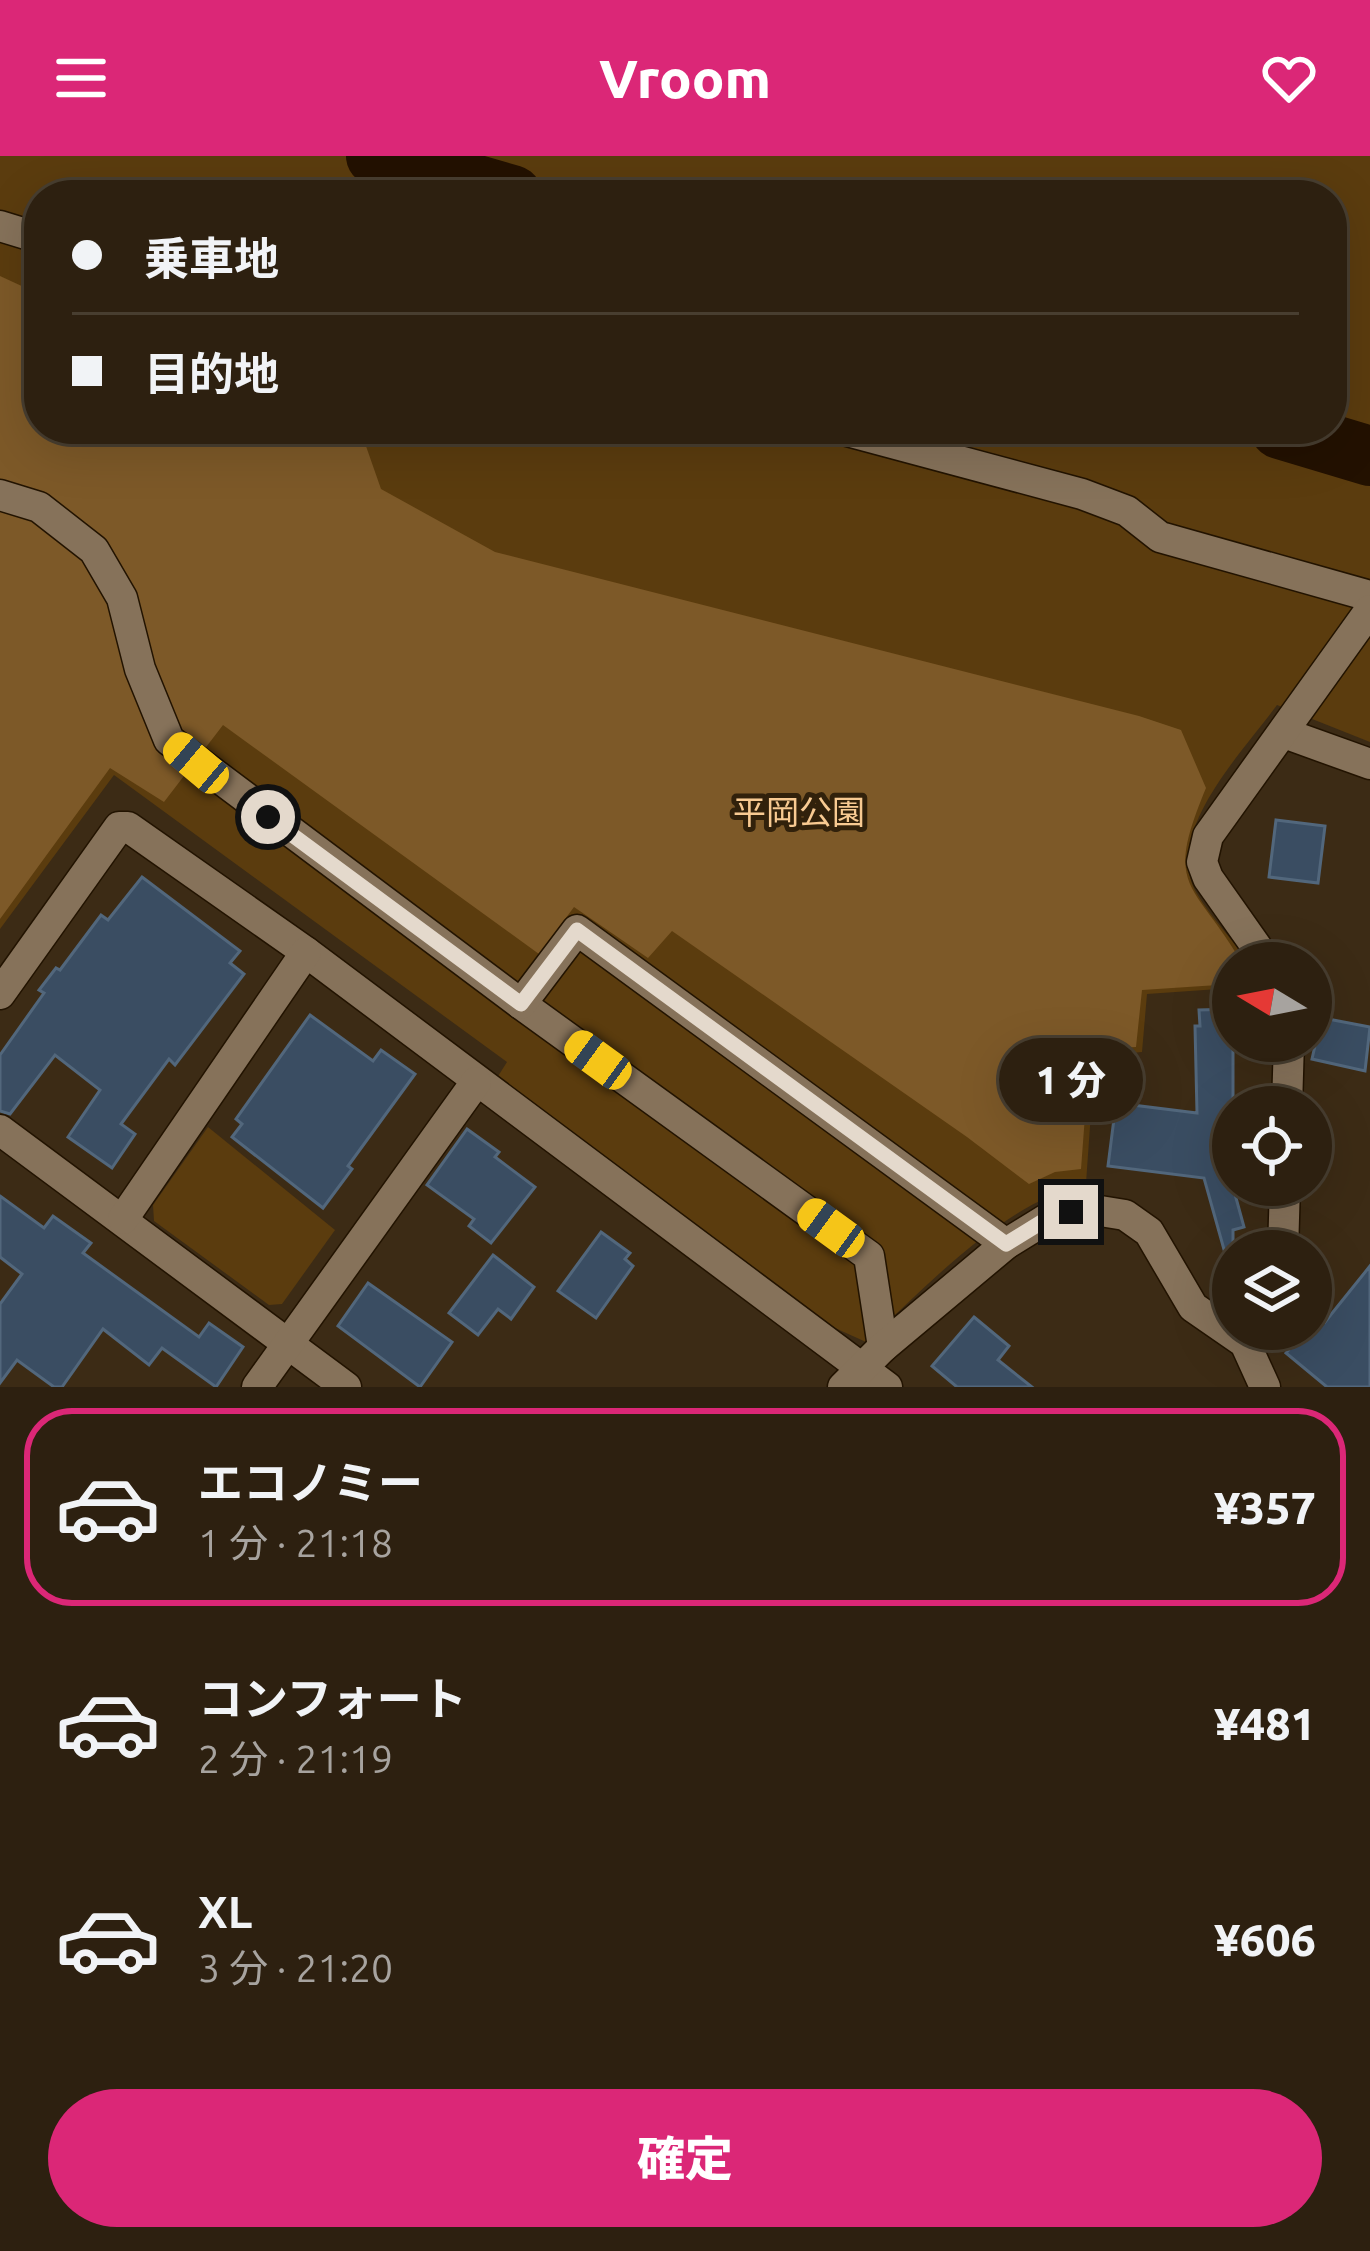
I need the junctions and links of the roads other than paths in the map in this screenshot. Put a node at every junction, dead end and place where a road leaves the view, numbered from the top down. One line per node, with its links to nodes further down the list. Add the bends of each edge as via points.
1 (895, 444): 3 (street, via 1082,494 1127,511 1160,537)
2 (0, 495): 10 (street, via 39,507 94,550 122,598 169,740)
3 (1370, 596)
4 (1370, 610): 5 (street)
5 (1284, 733): 6 (street); 7 (street, via 1208,836 1202,862)
6 (1370, 764)
7 (1253, 942)
8 (306, 952): 9 (street, via 119,826); 11 (street); 13 (street)
9 (0, 994)
10 (521, 1004): 14 (street, via 577,930); 18 (street, via 869,1256)
11 (476, 1082): 16 (street); 18 (street)
12 (0, 1130): 13 (street)
13 (123, 1219): 16 (street)
14 (1006, 1244): 15 (street, via 1071,1212 1125,1215 1149,1232 1193,1307); 18 (street)
15 (1212, 1317)
16 (289, 1343): 19 (street); 20 (street)
17 (1254, 1350): 21 (street)
18 (869, 1372)
19 (257, 1387)
20 (346, 1387)
21 (1264, 1387)

